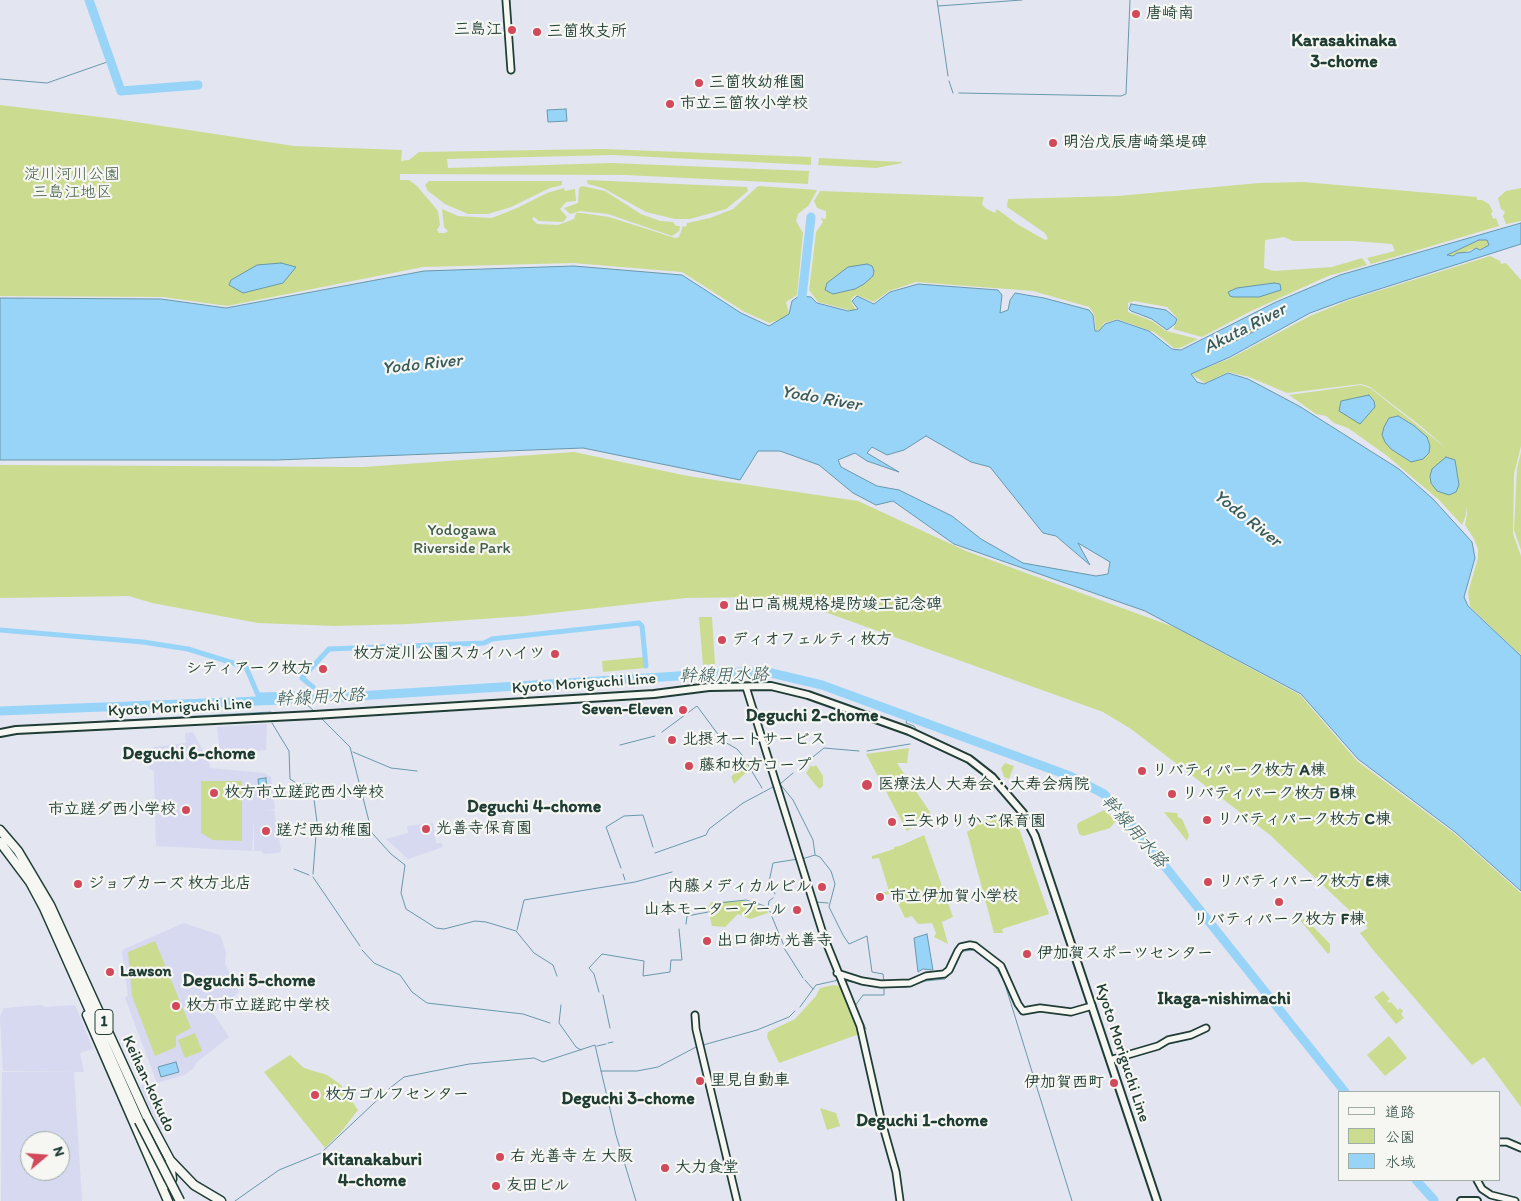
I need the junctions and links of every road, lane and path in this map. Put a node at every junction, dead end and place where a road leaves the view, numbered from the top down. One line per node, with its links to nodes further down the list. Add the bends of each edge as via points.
1 (506, 0): 2 (street)
2 (511, 70)
3 (746, 687): 4 (main road, Kyoto Moriguchi Line); 8 (street); 9 (main road, Kyoto Moriguchi Line, via 771,686 793,690 900,728 944,746 992,777 1018,807 1036,836)
4 (0, 733)
5 (0, 830): 15 (highway, Keihan-kokudo / 1, via 18,851 50,905 147,1117)
6 (0, 842): 7 (highway, Keihan-kokudo / 1, via 30,882)
7 (75, 976): 17 (highway, via 81,1001 104,1059); 19 (highway, Keihan-kokudo / 1, bridge, via 139,1121)
8 (839, 978): 9 (street, via 881,984 910,983 926,976 944,974 958,951 970,945 1001,966 1024,1012 1040,1008 1072,1012); 22 (street, via 865,1042)
9 (1092, 1006): 12 (main road, Kyoto Moriguchi Line)
10 (695, 1015): 21 (street)
11 (1206, 1028): 12 (street)
12 (1110, 1060): 23 (main road, Kyoto Moriguchi Line)
13 (1501, 1142): 14 (street)
14 (1521, 1148)
15 (170, 1160): 17 (highway, via 172,1179); 20 (highway, Keihan-kokudo / 1, via 194,1185)
16 (1478, 1182): 26 (street, via 1491,1196)
17 (164, 1187): 18 (highway)
18 (168, 1201)
19 (180, 1201)
20 (220, 1201)
21 (737, 1201)
22 (900, 1201)
23 (1157, 1201)
24 (1461, 1201): 25 (main road)
25 (1477, 1201)
26 (1515, 1201)

